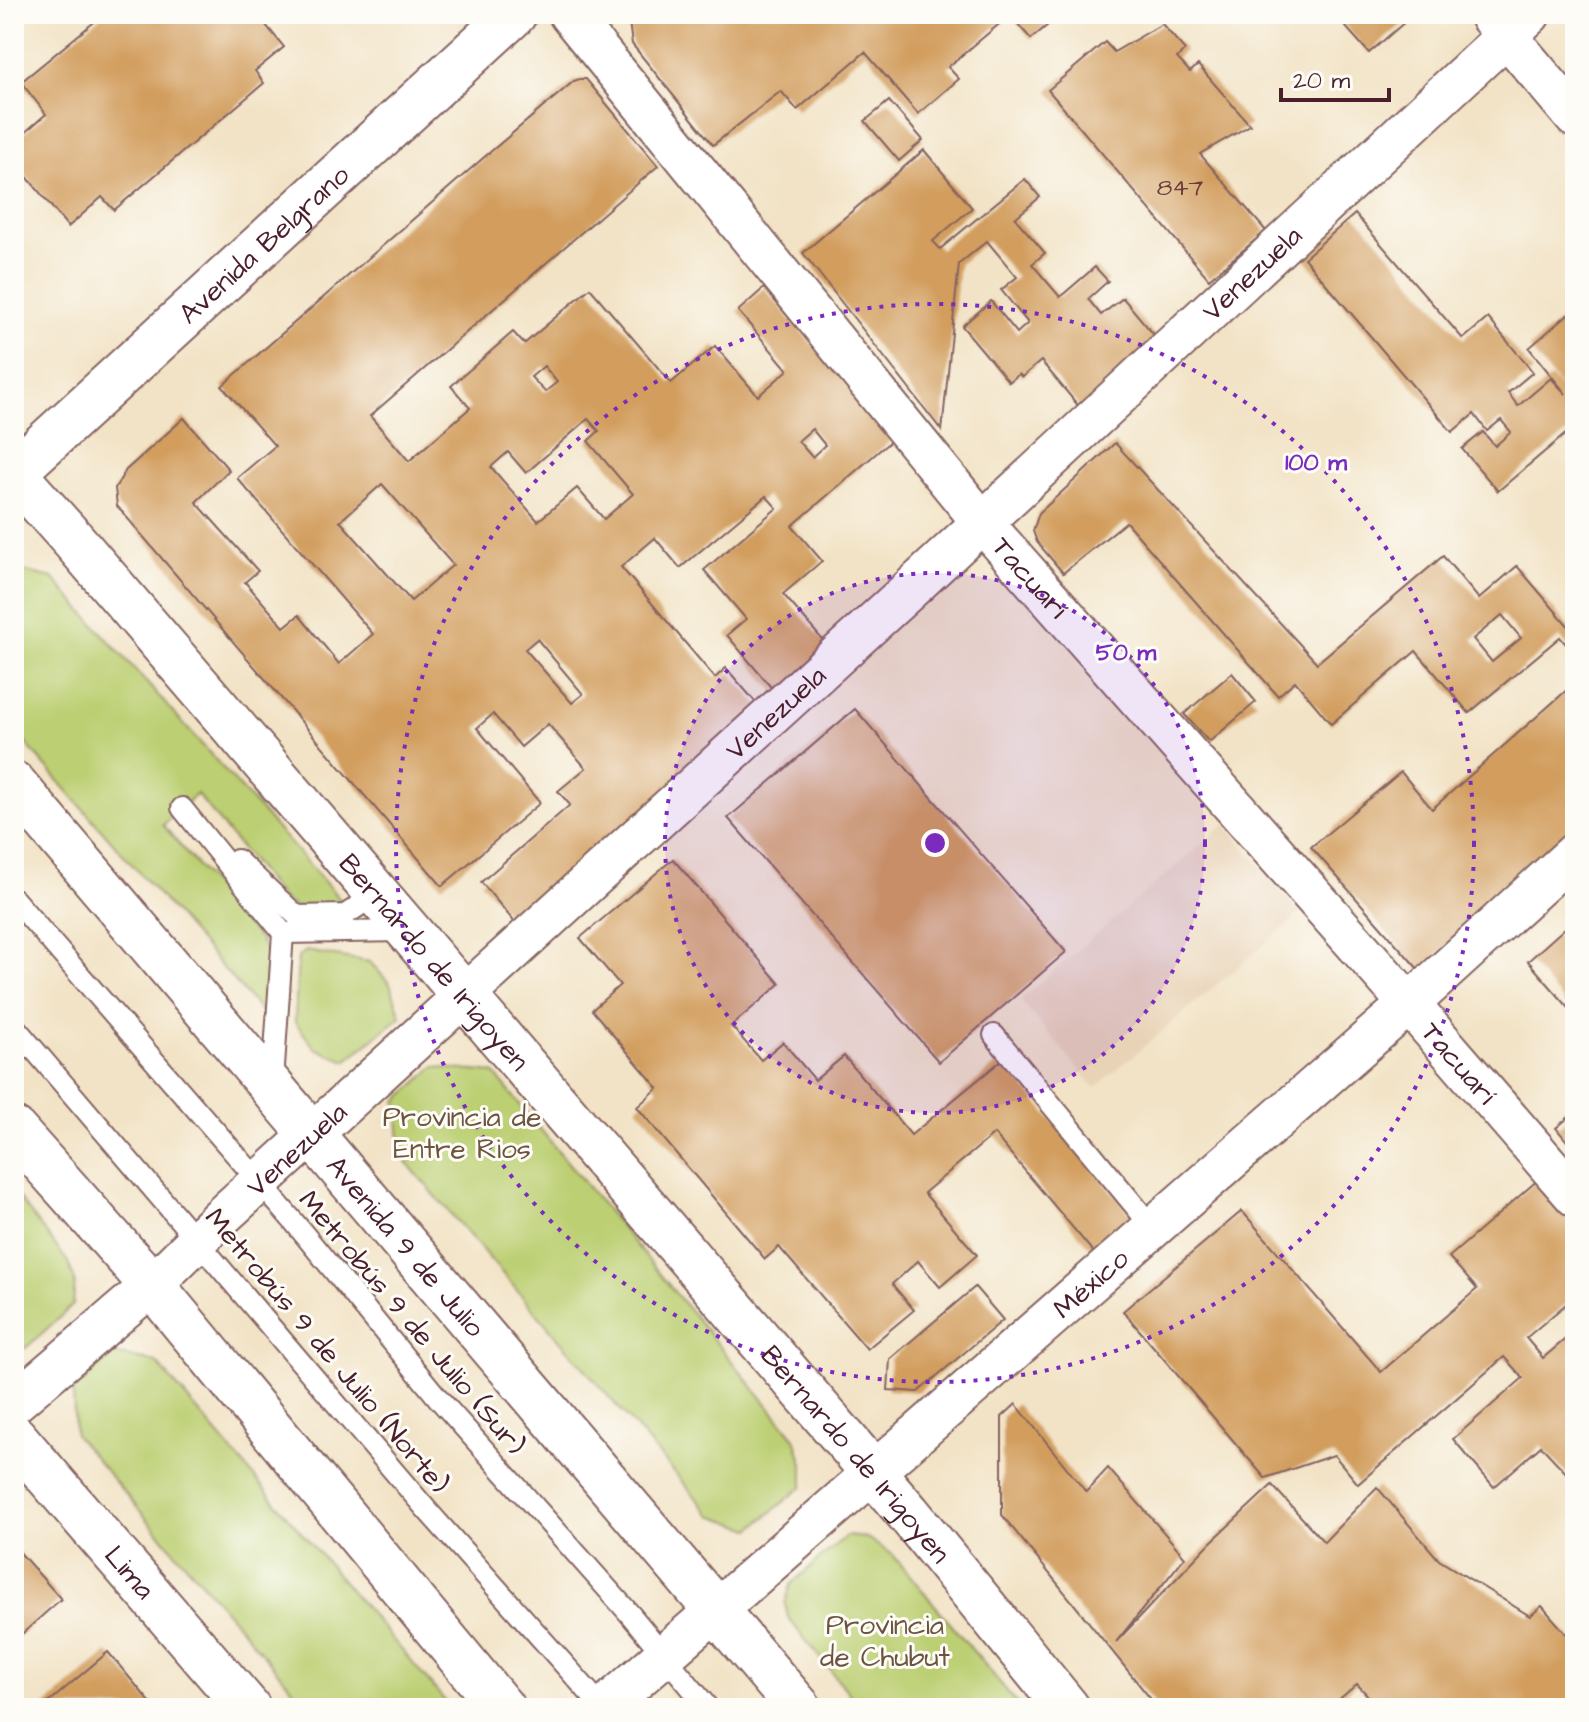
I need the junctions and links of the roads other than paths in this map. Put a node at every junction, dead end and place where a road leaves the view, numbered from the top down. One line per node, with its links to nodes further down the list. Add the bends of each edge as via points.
1 (514, 14): 5 (main road, Avenida Belgrano)
2 (569, 14): 6 (street, Tacuarí)
3 (1508, 21): 4 (street); 6 (street, Venezuela)
4 (1575, 117)
5 (14, 473): 9 (main road, Bernardo de Irigoyen)
6 (982, 522): 13 (street, Venezuela); 14 (street, Tacuarí)
7 (14, 784): 17 (main road, Avenida 9 de Julio)
8 (1575, 853): 14 (street, México)
9 (377, 894): 11 (main road, Bernardo de Irigoyen); 12 (lane, via 345,915 297,916 182,808)
10 (14, 899): 20 (lane, Metrobús 9 de Julio (Sur))
11 (409, 931): 12 (lane); 13 (main road, Bernardo de Irigoyen)
12 (283, 933): 17 (lane)
13 (464, 996): 19 (street, Venezuela); 27 (main road, Bernardo de Irigoyen)
14 (1409, 1004): 21 (street, Tacuarí); 22 (street, México)
15 (14, 1026): 23 (lane, Metrobús 9 de Julio (Norte))
16 (994, 1035): 22 (lane)
17 (273, 1085): 19 (main road, Avenida 9 de Julio)
18 (14, 1130): 24 (main road)
19 (313, 1133): 20 (street, Venezuela); 28 (main road, Avenida 9 de Julio)
20 (258, 1184): 23 (street, Venezuela); 29 (lane, Metrobús 9 de Julio (Sur))
21 (1575, 1196)
22 (1153, 1228): 27 (street, México)
23 (198, 1240): 24 (street, Venezuela); 32 (lane, Metrobús 9 de Julio (Norte), via 426,1509)
24 (152, 1285): 25 (street, Venezuela); 31 (main road)
25 (14, 1403)
26 (14, 1437): 30 (main road, Lima)
27 (873, 1472): 28 (street, México); 35 (main road, Bernardo de Irigoyen)
28 (716, 1609): 29 (street, México); 34 (main road, Avenida 9 de Julio)
29 (664, 1656): 32 (street, México); 33 (lane, Metrobús 9 de Julio (Sur))
30 (248, 1708)
31 (502, 1708)
32 (604, 1708)
33 (708, 1708)
34 (799, 1708)
35 (1067, 1708)

